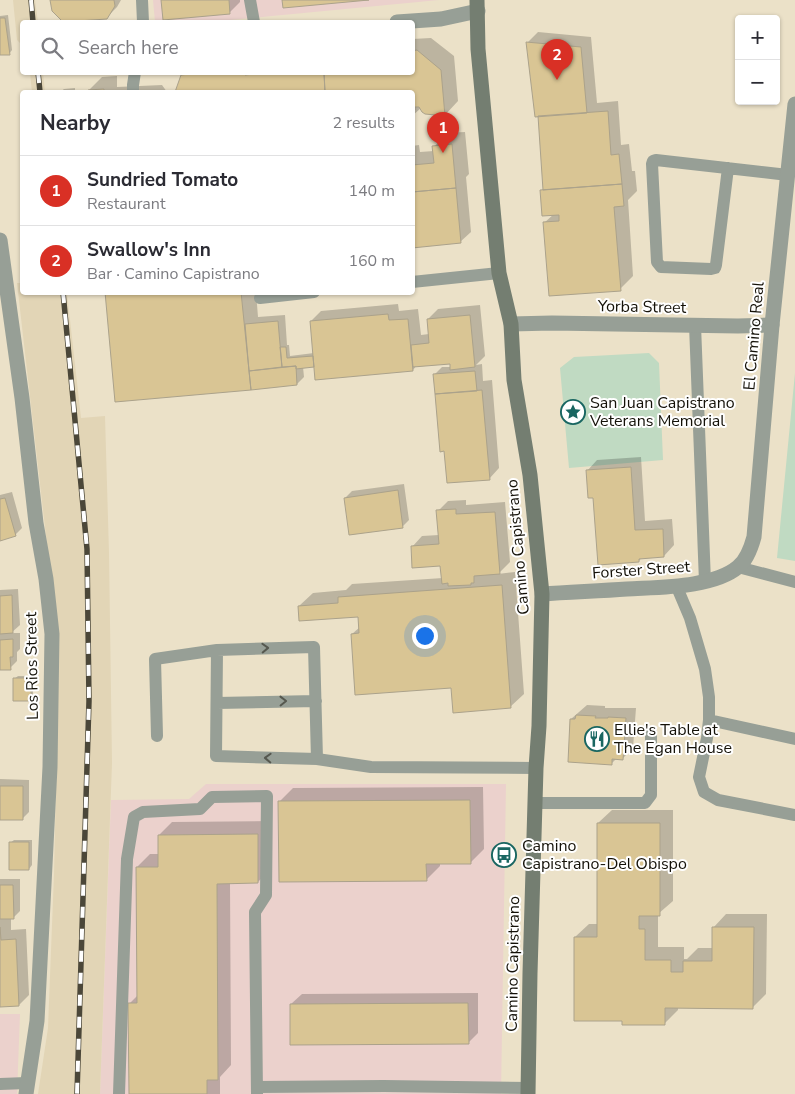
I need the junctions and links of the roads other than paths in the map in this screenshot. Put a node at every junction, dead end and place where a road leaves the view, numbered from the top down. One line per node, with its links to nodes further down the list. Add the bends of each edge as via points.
1 (142, 0): 4 (lane)
2 (250, 0): 5 (lane)
3 (477, 5): 6 (street, via 441,19); 13 (main road, Camino Capistrano, via 478,49)
4 (143, 20)
5 (254, 20)
6 (415, 21)
7 (135, 75): 8 (lane)
8 (133, 90)
9 (795, 104): 11 (street, El Camino Real)
10 (728, 168): 10 (lane, via 653,161 657,262 661,267 715,268); 11 (lane)
11 (788, 175): 19 (street, El Camino Real)
12 (0, 240): 37 (street, Los Rios Street, via 52,634 50,767 37,1021)
13 (499, 273): 14 (lane); 17 (main road, Camino Capistrano)
14 (415, 282)
15 (287, 295): 16 (lane)
16 (260, 298)
17 (511, 324): 18 (street, Yorba Street); 24 (main road, Camino Capistrano, via 514,380 530,475)
18 (695, 325): 19 (street, Yorba Street); 21 (lane)
19 (772, 325): 20 (street, El Camino Real, via 754,537 748,554)
20 (738, 567): 21 (street, Forster Street); 22 (lane)
21 (705, 582): 23 (street, Forster Street)
22 (795, 582)
23 (676, 585): 24 (street, Forster Street); 28 (lane, via 705,669)
24 (542, 594): 33 (main road, Camino Capistrano)
25 (217, 650): 26 (lane, one-way to 26, via 314,647); 27 (lane); 30 (lane, via 155,659)
26 (316, 701): 27 (lane, one-way to 26); 32 (lane)
27 (217, 702): 32 (lane, one-way to 27, via 216,756)
28 (709, 720): 31 (lane); 35 (lane, via 699,777 704,792 718,800)
29 (651, 733): 34 (lane, via 651,795 646,803)
30 (157, 736)
31 (795, 739)
32 (317, 759): 33 (lane, via 371,767)
33 (536, 768): 34 (main road, Camino Capistrano)
34 (536, 803): 41 (main road, Camino Capistrano)
35 (795, 815)
36 (0, 1084): 37 (lane)
37 (26, 1089)
38 (315, 1090): 39 (lane); 40 (lane)
39 (384, 1090): 41 (lane)
40 (257, 1091): 42 (lane, via 255,912 266,895 267,796 212,797 200,809 143,812 134,817 127,859)
41 (529, 1091)
42 (119, 1094)

